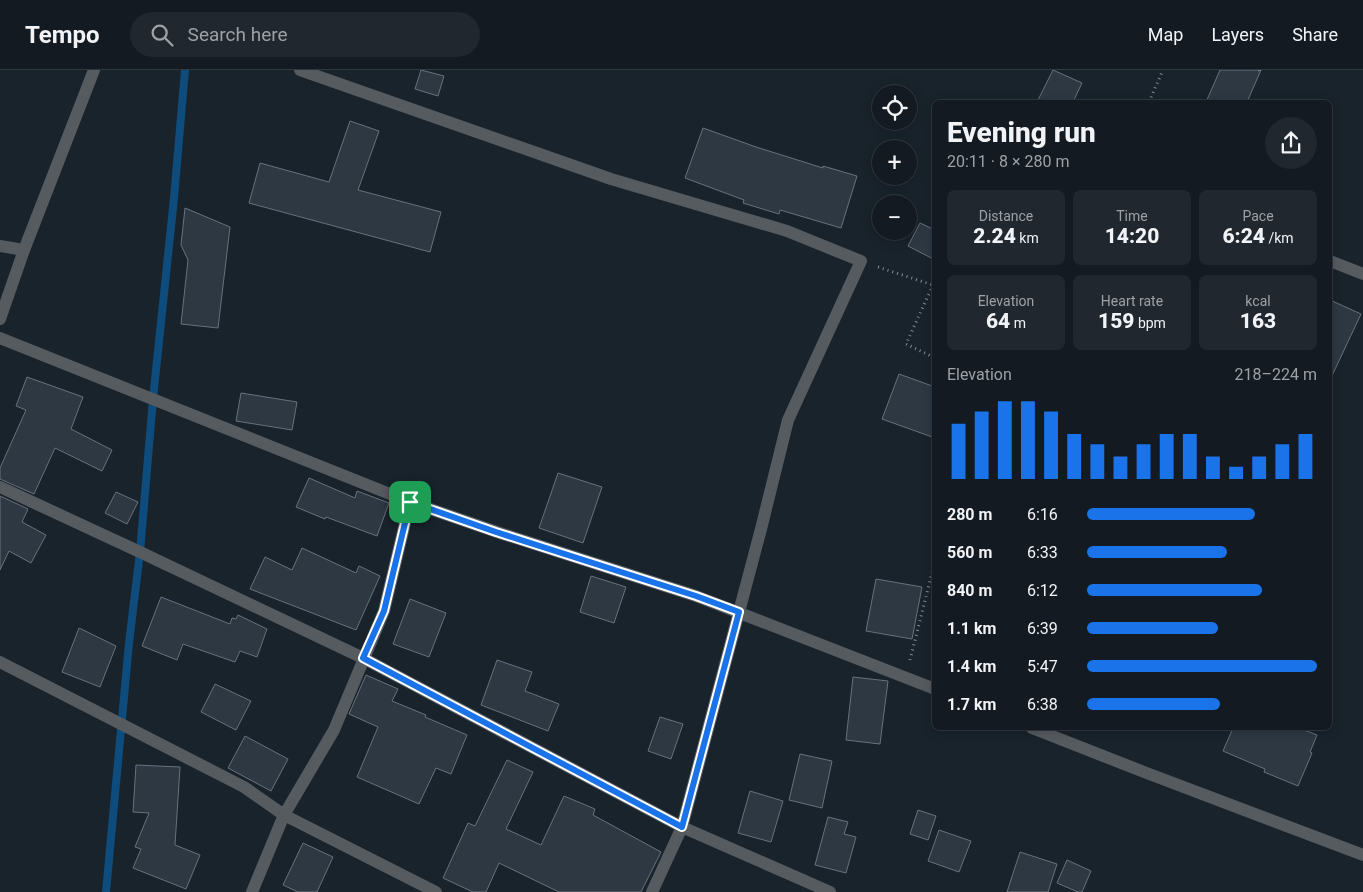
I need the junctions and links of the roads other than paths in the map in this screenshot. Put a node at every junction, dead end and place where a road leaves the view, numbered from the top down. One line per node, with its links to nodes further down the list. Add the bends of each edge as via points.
1 (94, 70): 4 (street)
2 (300, 70): 11 (street, via 611,179 787,231 861,261 788,420)
3 (0, 246): 4 (street)
4 (24, 250): 7 (street)
5 (1332, 262): 6 (street)
6 (1363, 274)
7 (0, 319)
8 (0, 338): 10 (street)
9 (0, 488): 12 (street)
10 (410, 502): 11 (street); 12 (street, via 384,611)
11 (739, 612): 14 (street); 17 (street)
12 (363, 658): 16 (street, via 334,730); 17 (street)
13 (0, 662): 16 (street, via 244,787)
14 (932, 688)
15 (1037, 730): 18 (street)
16 (284, 815): 19 (street); 20 (street)
17 (682, 827): 21 (street); 22 (street)
18 (1363, 855)
19 (252, 892)
20 (436, 892)
21 (652, 892)
22 (830, 892)

